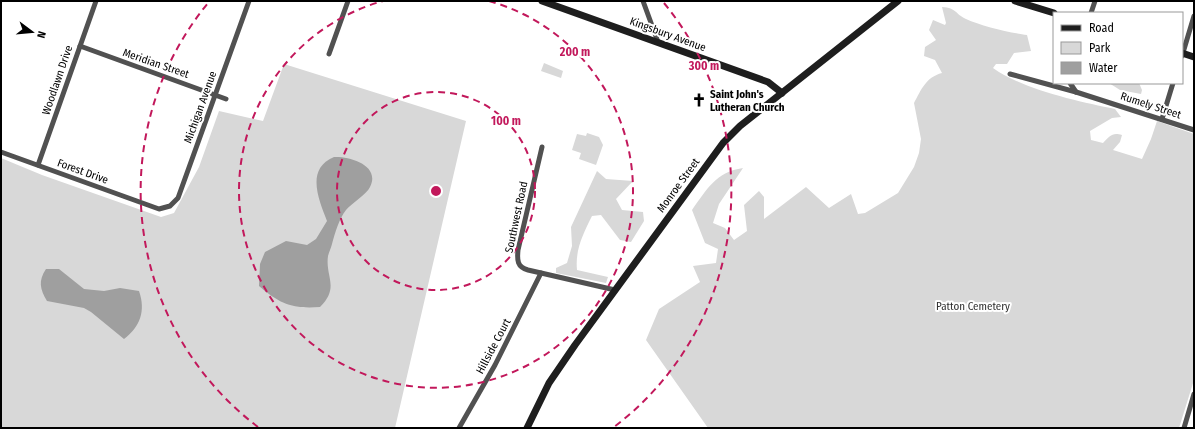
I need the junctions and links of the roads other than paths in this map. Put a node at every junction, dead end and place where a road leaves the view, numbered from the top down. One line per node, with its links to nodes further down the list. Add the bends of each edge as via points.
1 (96, 1): 13 (street, Woodlawn Drive)
2 (249, 1): 23 (street, Michigan Avenue)
3 (348, 1): 15 (street)
4 (542, 1): 12 (main road, Kingsbury Avenue)
5 (644, 1): 12 (street)
6 (1015, 1): 10 (main road)
7 (1095, 1): 9 (street)
8 (895, 2): 22 (main road, Monroe Street)
9 (1092, 12)
10 (1053, 13)
11 (1194, 16): 14 (street)
12 (658, 42): 22 (main road, Kingsbury Avenue, via 768,82)
13 (80, 46): 23 (street, Meridian Street, via 150,73); 29 (street, Woodlawn Drive)
14 (1183, 51)
15 (329, 54)
16 (1183, 54): 17 (main road)
17 (1194, 57)
18 (1010, 74): 21 (street, Rumely Street)
19 (1071, 84): 21 (street)
20 (1173, 84): 25 (street)
21 (1076, 92): 25 (street, Rumely Street)
22 (782, 93): 32 (main road, Monroe Street, via 723,143)
23 (216, 94): 24 (street, Meridian Street); 30 (street, Michigan Avenue, via 178,198 170,206)
24 (226, 99)
25 (1162, 119): 26 (street, Rumely Street)
26 (1194, 130)
27 (542, 147): 31 (street, Southwest Road, via 517,257 524,269)
28 (1, 152): 29 (street, Forest Drive)
29 (38, 165): 30 (street, Forest Drive)
30 (159, 209)
31 (541, 273): 32 (street, Southwest Road); 34 (street, Hillside Court, via 495,365)
32 (615, 290): 35 (main road, Monroe Street, via 549,383)
33 (1194, 394): 36 (street)
34 (459, 428)
35 (527, 428)
36 (1184, 428)

